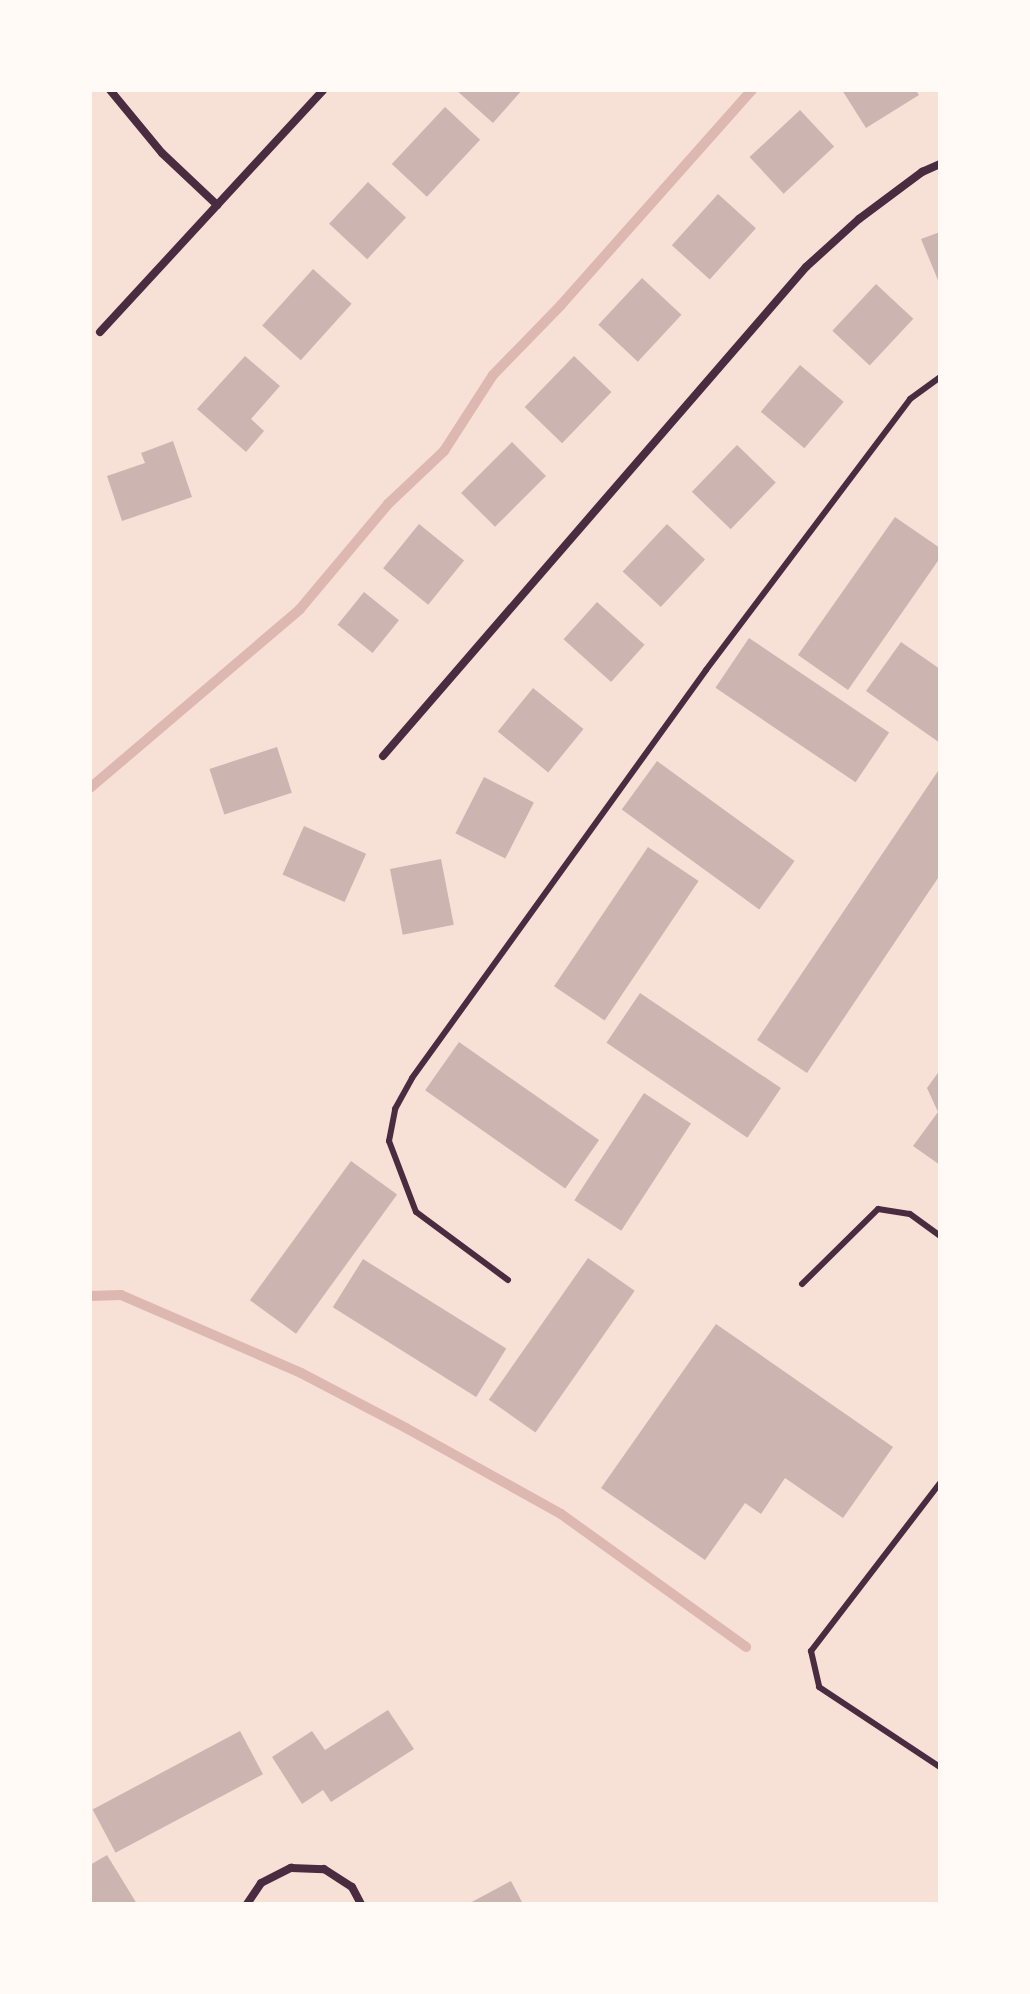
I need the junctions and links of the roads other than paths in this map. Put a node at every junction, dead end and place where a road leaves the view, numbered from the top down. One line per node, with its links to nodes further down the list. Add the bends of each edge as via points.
1 (110, 90): 4 (street, via 162,153)
2 (323, 90): 4 (street)
3 (940, 164): 7 (street, via 859,219 806,267)
4 (217, 205): 5 (street)
5 (100, 332)
6 (940, 377): 9 (lane, via 910,399 715,658 420,1066 395,1109 389,1141 416,1212)
7 (383, 756)
8 (940, 1236): 10 (lane, via 910,1214 878,1209)
9 (508, 1280)
10 (802, 1284)
11 (940, 1483): 12 (lane, via 811,1651 819,1687)
12 (940, 1767)
13 (247, 1904): 14 (street, via 261,1883 291,1868 324,1869 352,1887)
14 (361, 1904)

